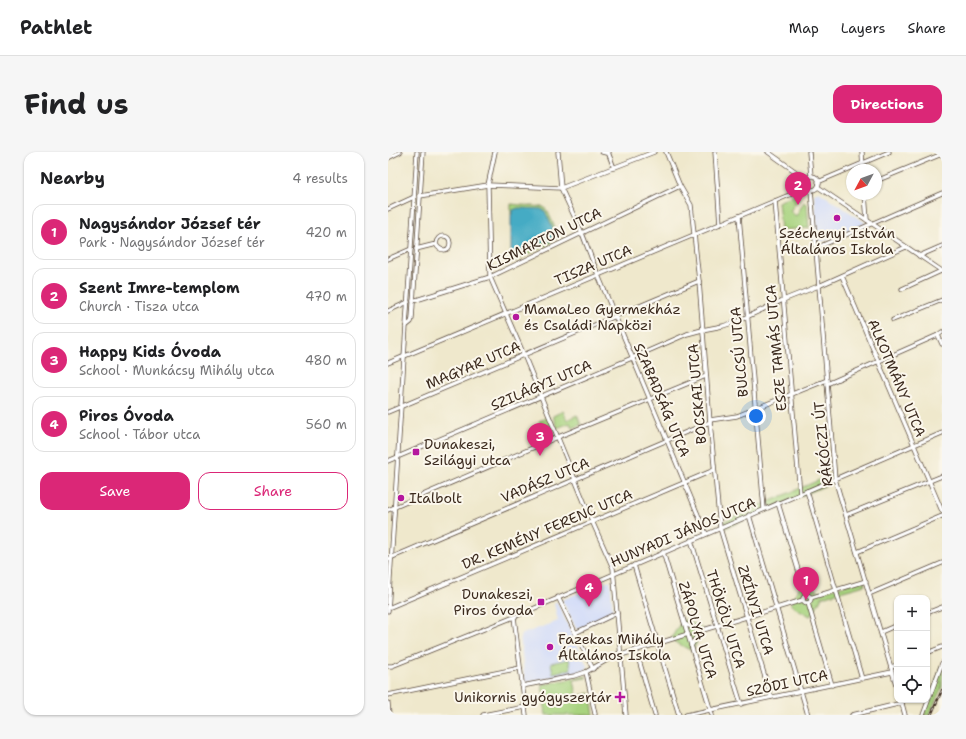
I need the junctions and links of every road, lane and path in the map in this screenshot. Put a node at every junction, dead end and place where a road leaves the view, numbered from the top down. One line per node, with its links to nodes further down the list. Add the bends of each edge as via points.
1 (400, 152): 16 (street)
2 (417, 152): 31 (street)
3 (423, 152): 30 (street)
4 (495, 152): 23 (street)
5 (558, 152): 26 (street)
6 (602, 152): 7 (street)
7 (609, 152): 18 (street)
8 (654, 152): 18 (street)
9 (666, 152): 24 (street, BOCSKAI UTCA)
10 (715, 152): 37 (street)
11 (769, 152): 20 (street)
12 (809, 152): 19 (street)
13 (862, 152): 17 (street)
14 (889, 152): 17 (street)
15 (942, 154): 21 (street)
16 (388, 158)
17 (863, 163): 22 (street)
18 (614, 168): 26 (street)
19 (811, 176): 20 (street); 22 (street)
20 (806, 179): 27 (street)
21 (882, 179)
22 (818, 182): 25 (street)
23 (488, 185): 26 (street); 30 (street); 52 (street)
24 (680, 186): 39 (street, KISMARTON UTCA); 40 (street, BOCSKAI UTCA, via 691,205)
25 (818, 187): 28 (street); 36 (street)
26 (561, 188): 39 (street, SZABADSÁG UTCA)
27 (806, 188): 28 (street); 33 (street, TISZA UTCA)
28 (811, 190): 44 (street, RÁKÓCZI ÚT)
29 (942, 193): 38 (street)
30 (420, 196): 46 (street)
31 (414, 197): 34 (street); 45 (street)
32 (865, 200): 36 (street)
33 (775, 201): 35 (street, TISZA UTCA); 57 (street, ESZE TAMÁS UTCA)
34 (388, 209)
35 (739, 216): 37 (street, TISZA UTCA); 63 (street, BULCSÚ UTCA)
36 (867, 220): 38 (street)
37 (720, 224): 40 (street, TISZA UTCA)
38 (872, 224): 43 (street); 44 (street)
39 (582, 233): 50 (street, SZABADSÁG UTCA); 52 (street, KISMARTON UTCA)
40 (694, 235): 50 (street, TISZA UTCA); 53 (street, BOCSKAI UTCA)
41 (436, 244): 41 (street, via 444,250 450,241 447,237 440,236 436,239); 46 (street)
42 (942, 246): 47 (street)
43 (906, 247): 47 (street); 51 (street, SZILÁGYI UTCA)
44 (816, 248): 54 (street, RÁKÓCZI ÚT)
45 (411, 249): 48 (street); 59 (street)
46 (416, 249): 56 (street)
47 (919, 256): 49 (street)
48 (388, 259)
49 (942, 271): 55 (street)
50 (598, 275): 61 (street, TISZA UTCA); 62 (street, SZABADSÁG UTCA)
51 (842, 276): 54 (street, SZILÁGYI UTCA); 73 (street, ALKOTMÁNY UTCA)
52 (490, 277): 56 (street, KISMARTON UTCA); 61 (street)
53 (699, 281): 62 (street, MAGYAR UTCA); 66 (street, BOCSKAI UTCA)
54 (819, 286): 57 (street, SZILÁGYI UTCA); 76 (street, RÁKÓCZI ÚT)
55 (902, 289)
56 (413, 300): 65 (street, via 412,319)
57 (783, 300): 63 (street, SZILÁGYI UTCA); 77 (street, ESZE TAMÁS UTCA)
58 (942, 300): 64 (street)
59 (408, 302): 60 (street); 65 (street)
60 (388, 311)
61 (506, 314): 70 (street); 71 (street, TISZA UTCA)
62 (615, 317): 70 (street, MAGYAR UTCA); 72 (street, SZABADSÁG UTCA)
63 (747, 317): 66 (street, SZILÁGYI UTCA); 81 (street, BULCSÚ UTCA)
64 (893, 320)
65 (406, 326): 71 (street)
66 (702, 330): 72 (street, SZILÁGYI UTCA); 75 (street, BOCSKAI UTCA)
67 (942, 332): 68 (street, VADÁSZ UTCA)
68 (938, 335): 69 (street); 73 (street, VADÁSZ UTCA)
69 (942, 344)
70 (524, 355): 78 (street); 80 (street, MAGYAR UTCA)
71 (404, 356): 74 (street, TISZA UTCA); 80 (street)
72 (632, 358): 78 (street, SZILÁGYI UTCA); 79 (street, SZABADSÁG UTCA)
73 (878, 362): 76 (street, VADÁSZ UTCA); 87 (street, ALKOTMÁNY UTCA)
74 (388, 363)
75 (706, 376): 79 (street); 83 (street, BOCSKAI UTCA)
76 (827, 382): 77 (street, VADÁSZ UTCA); 92 (street, RÁKÓCZI ÚT)
77 (791, 395): 81 (street, VADÁSZ UTCA); 97 (street, ESZE TAMÁS UTCA)
78 (541, 396): 85 (street); 88 (street, SZILÁGYI UTCA)
79 (649, 399): 85 (street); 86 (street, SZABADSÁG UTCA)
80 (401, 407): 82 (street, MAGYAR UTCA); 88 (street)
81 (755, 410): 83 (street, VADÁSZ UTCA); 100 (street, BULCSÚ UTCA)
82 (388, 412)
83 (710, 421): 86 (street, VADÁSZ UTCA); 90 (street, BOCSKAI UTCA)
84 (942, 433): 87 (street, HUNYADI JÁNOS UTCA)
85 (558, 437): 93 (street); 99 (street)
86 (667, 440): 93 (street, VADÁSZ UTCA); 95 (street, SZABADSÁG UTCA)
87 (914, 445): 92 (street, HUNYADI JÁNOS UTCA); 94 (street, ALKOTMÁNY UTCA)
88 (398, 457): 89 (street, SZILÁGYI UTCA); 99 (street)
89 (388, 461)
90 (714, 470): 95 (street, DR. KEMÉNY FERENC UTCA); 107 (street, BOCSKAI UTCA)
91 (942, 476): 94 (street)
92 (835, 479): 96 (street, HUNYADI JÁNOS UTCA); 104 (street, RÁKÓCZI ÚT)
93 (575, 480): 106 (street); 112 (street, VADÁSZ UTCA)
94 (929, 481): 102 (street, ALKOTMÁNY UTCA); 104 (street)
95 (684, 482): 106 (street, DR. KEMÉNY FERENC UTCA); 108 (street, SZABADSÁG UTCA)
96 (807, 491): 97 (street, HUNYADI JÁNOS UTCA); 117 (street)
97 (800, 494): 98 (street, HUNYADI JÁNOS UTCA)
98 (778, 503): 100 (street, HUNYADI JÁNOS UTCA); 119 (street)
99 (394, 508): 101 (street); 112 (street)
100 (764, 509): 103 (street, HUNYADI JÁNOS UTCA)
101 (388, 510)
102 (942, 511)
103 (749, 515): 107 (street, HUNYADI JÁNOS UTCA); 125 (street)
104 (846, 515): 111 (street, RÁKÓCZI ÚT)
105 (942, 516): 111 (street)
106 (592, 521): 115 (street, via 613,568); 126 (street, DR. KEMÉNY FERENC UTCA)
107 (720, 528): 108 (street, HUNYADI JÁNOS UTCA); 130 (street, ZRÍNYI UTCA)
108 (706, 534): 109 (street, HUNYADI JÁNOS UTCA)
109 (691, 540): 110 (street, HUNYADI JÁNOS UTCA); 132 (street, THÖKÖLY UTCA)
110 (663, 552): 114 (street, HUNYADI JÁNOS UTCA); 131 (street, ZÁPOLYA UTCA)
111 (857, 552): 116 (street, RÁKÓCZI ÚT)
112 (390, 558): 126 (street)
113 (942, 563): 118 (street)
114 (634, 565): 115 (street, HUNYADI JÁNOS UTCA); 138 (street)
115 (613, 574): 120 (street, HUNYADI JÁNOS UTCA); 128 (street)
116 (866, 581): 117 (street); 118 (street, RÁKÓCZI ÚT)
117 (836, 590): 121 (street); 153 (street)
118 (869, 594): 135 (street, RÁKÓCZI ÚT)
119 (806, 596): 121 (street); 122 (street)
120 (558, 597): 129 (street, HUNYADI JÁNOS UTCA); 136 (street)
121 (810, 598): 123 (street)
122 (803, 600): 123 (street); 125 (street)
123 (808, 603): 154 (street)
124 (942, 607): 127 (street)
125 (776, 608): 130 (street); 156 (street)
126 (388, 609)
127 (930, 612)
128 (617, 613): 136 (street); 143 (street)
129 (514, 617): 145 (street, HUNYADI JÁNOS UTCA); 148 (street)
130 (747, 617): 132 (street); 158 (street, ZRÍNYI UTCA)
131 (685, 624): 134 (street); 137 (street, ZÁPOLYA UTCA)
132 (717, 626): 134 (street); 162 (street, THÖKÖLY UTCA)
133 (894, 626): 135 (street)
134 (700, 631): 139 (street)
135 (880, 632): 147 (street, RÁKÓCZI ÚT)
136 (575, 633): 149 (street)
137 (688, 634): 138 (street); 139 (street, ZÁPOLYA UTCA)
138 (658, 644): 141 (street); 171 (street)
139 (691, 646): 164 (street, ZÁPOLYA UTCA)
140 (942, 647): 142 (street)
141 (636, 650): 143 (street); 170 (street)
142 (930, 652)
143 (621, 653): 149 (street); 169 (street)
144 (942, 663): 177 (street)
145 (388, 666)
146 (894, 666): 147 (street)
147 (891, 667): 151 (street, RÁKÓCZI ÚT)
148 (520, 668): 155 (street); 157 (street)
149 (593, 668): 150 (street)
150 (586, 672): 155 (street); 165 (street)
151 (892, 672): 152 (street, RÁKÓCZI ÚT); 153 (street, SZŐDI UTCA)
152 (894, 678)
153 (862, 679): 154 (street, SZŐDI UTCA)
154 (832, 685): 156 (street, SZŐDI UTCA)
155 (522, 686): 163 (street)
156 (801, 691): 158 (street, SZŐDI UTCA); 174 (street)
157 (388, 695)
158 (771, 697): 162 (street, SZŐDI UTCA)
159 (388, 703): 166 (street)
160 (897, 703): 175 (street)
161 (901, 703): 176 (street)
162 (741, 704): 164 (street, SZŐDI UTCA)
163 (525, 706): 167 (street); 168 (street)
164 (710, 710): 172 (street, SZŐDI UTCA); 173 (street, ZÁPOLYA UTCA)
165 (595, 714)
166 (390, 715)
167 (483, 715)
168 (526, 715)
169 (626, 715)
170 (655, 715)
171 (679, 715)
172 (686, 715)
173 (712, 715)
174 (808, 715)
175 (852, 715)
176 (905, 715)
177 (923, 715)

